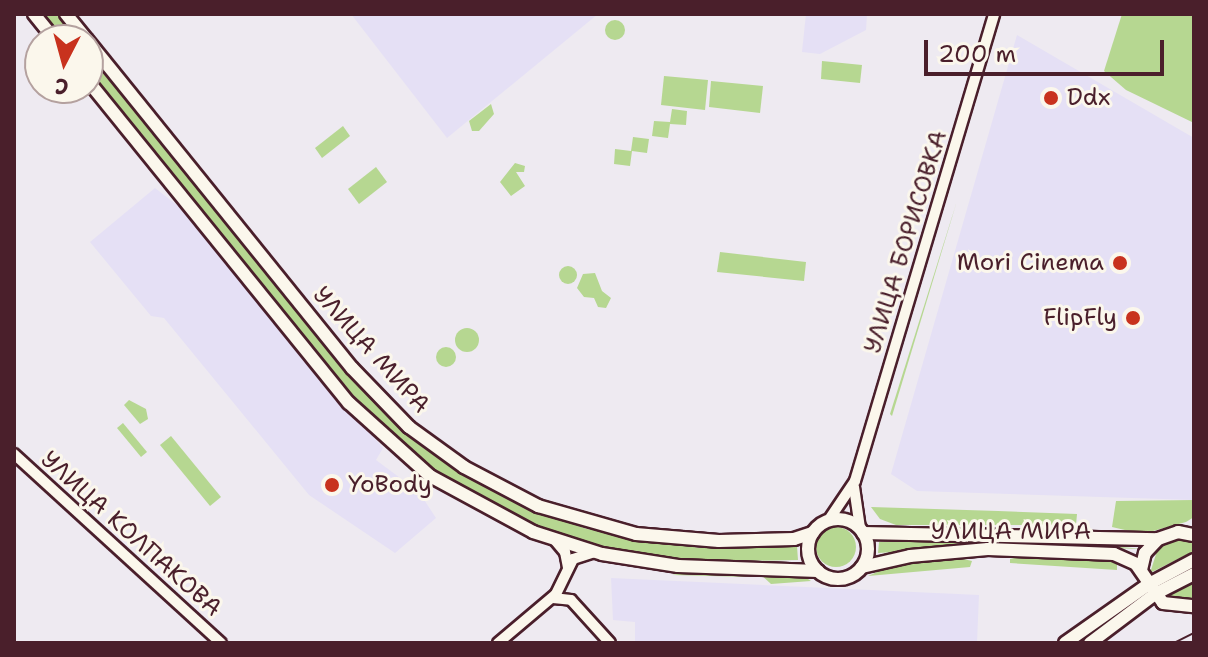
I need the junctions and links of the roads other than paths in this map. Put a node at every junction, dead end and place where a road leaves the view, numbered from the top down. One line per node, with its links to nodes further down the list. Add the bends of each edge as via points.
1 (994, 14): 5 (street, УЛИЦА БОРИСОВКА)
2 (104, 61): 8 (main road, УЛИЦА МИРА, via 352,368 409,427 464,467 538,506 636,534 719,541 794,539)
3 (104, 101): 10 (main road, УЛИЦА МИРА, via 368,423 457,493)
4 (14, 454): 24 (street, УЛИЦА КОЛПАКОВА)
5 (855, 481): 6 (street, УЛИЦА БОРИСОВКА); 7 (street, УЛИЦА БОРИСОВКА, via 854,509)
6 (828, 521): 7 (main road, via 842,520); 8 (main road)
7 (862, 531): 11 (main road, УЛИЦА МИРА); 15 (main road, via 867,550)
8 (813, 533): 17 (main road, via 809,554)
9 (1194, 535): 11 (main road, УЛИЦА МИРА, via 1178,532)
10 (554, 539): 12 (main road, УЛИЦА МИРА); 14 (street, via 565,552)
11 (1158, 539): 16 (main road, via 1145,553)
12 (595, 552): 14 (street, via 578,555); 17 (main road, УЛИЦА МИРА, via 678,566)
13 (1194, 560): 20 (main road)
14 (568, 567): 19 (street)
15 (862, 567): 16 (main road, УЛИЦА МИРА, via 910,556 1025,549 1114,554 1133,560); 17 (main road, via 840,579)
16 (1141, 570): 20 (main road)
17 (818, 571)
18 (1194, 574): 20 (main road)
19 (564, 581): 21 (street); 22 (street)
20 (1152, 589): 23 (main road, via 1173,607); 27 (main road); 28 (main road)
21 (553, 598): 22 (street); 25 (street)
22 (571, 600): 26 (street)
23 (1194, 606)
24 (221, 643)
25 (498, 643)
26 (610, 643)
27 (1065, 643)
28 (1090, 643)

